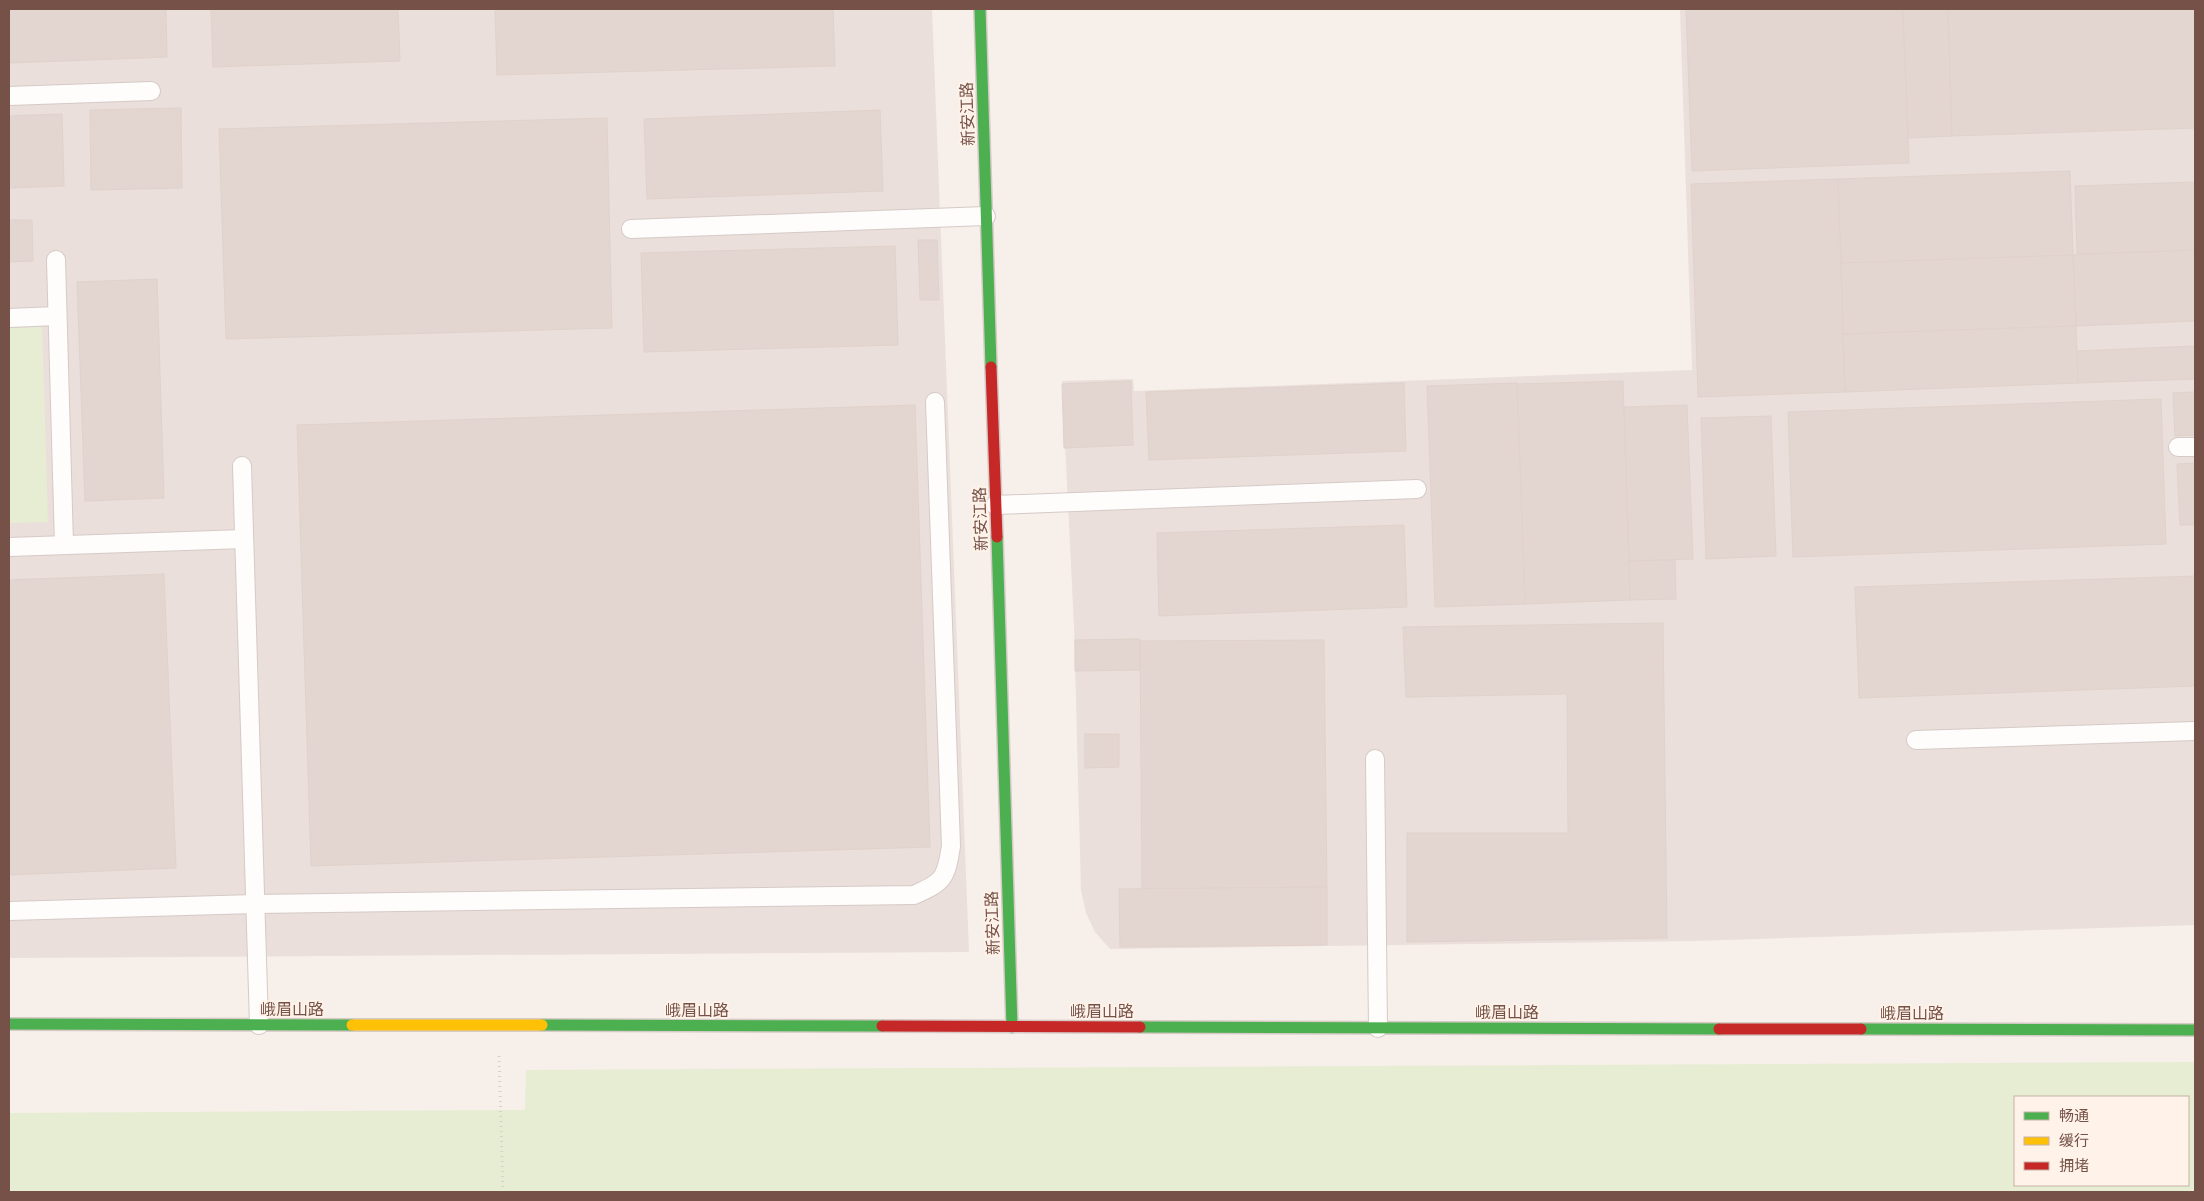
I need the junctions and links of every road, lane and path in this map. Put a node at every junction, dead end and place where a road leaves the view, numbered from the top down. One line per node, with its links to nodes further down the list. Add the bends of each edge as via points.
1 (980, 9): 4 (street, 新安江路)
2 (151, 92): 3 (lane)
3 (9, 96)
4 (986, 216): 5 (lane); 12 (street, 新安江路)
5 (631, 229)
6 (56, 260): 7 (lane)
7 (57, 316): 8 (lane); 14 (lane)
8 (9, 318)
9 (935, 402): 19 (lane, via 951,846 948,869 936,886 914,896)
10 (242, 466): 13 (lane)
11 (1417, 489): 12 (lane)
12 (995, 506): 24 (street, 新安江路)
13 (244, 538): 14 (lane); 19 (lane)
14 (64, 545): 15 (lane)
15 (9, 547)
16 (2195, 731): 17 (lane)
17 (1916, 740)
18 (1375, 759): 25 (lane)
19 (255, 904): 20 (lane); 22 (lane)
20 (9, 911)
21 (9, 1024): 22 (street, 峨眉山路)
22 (258, 1025): 23 (street, 峨眉山路)
23 (498, 1025): 24 (street, 峨眉山路); 27 (path)
24 (1012, 1027): 25 (street, 峨眉山路)
25 (1378, 1028): 26 (street, 峨眉山路)
26 (2195, 1030)
27 (503, 1192)

